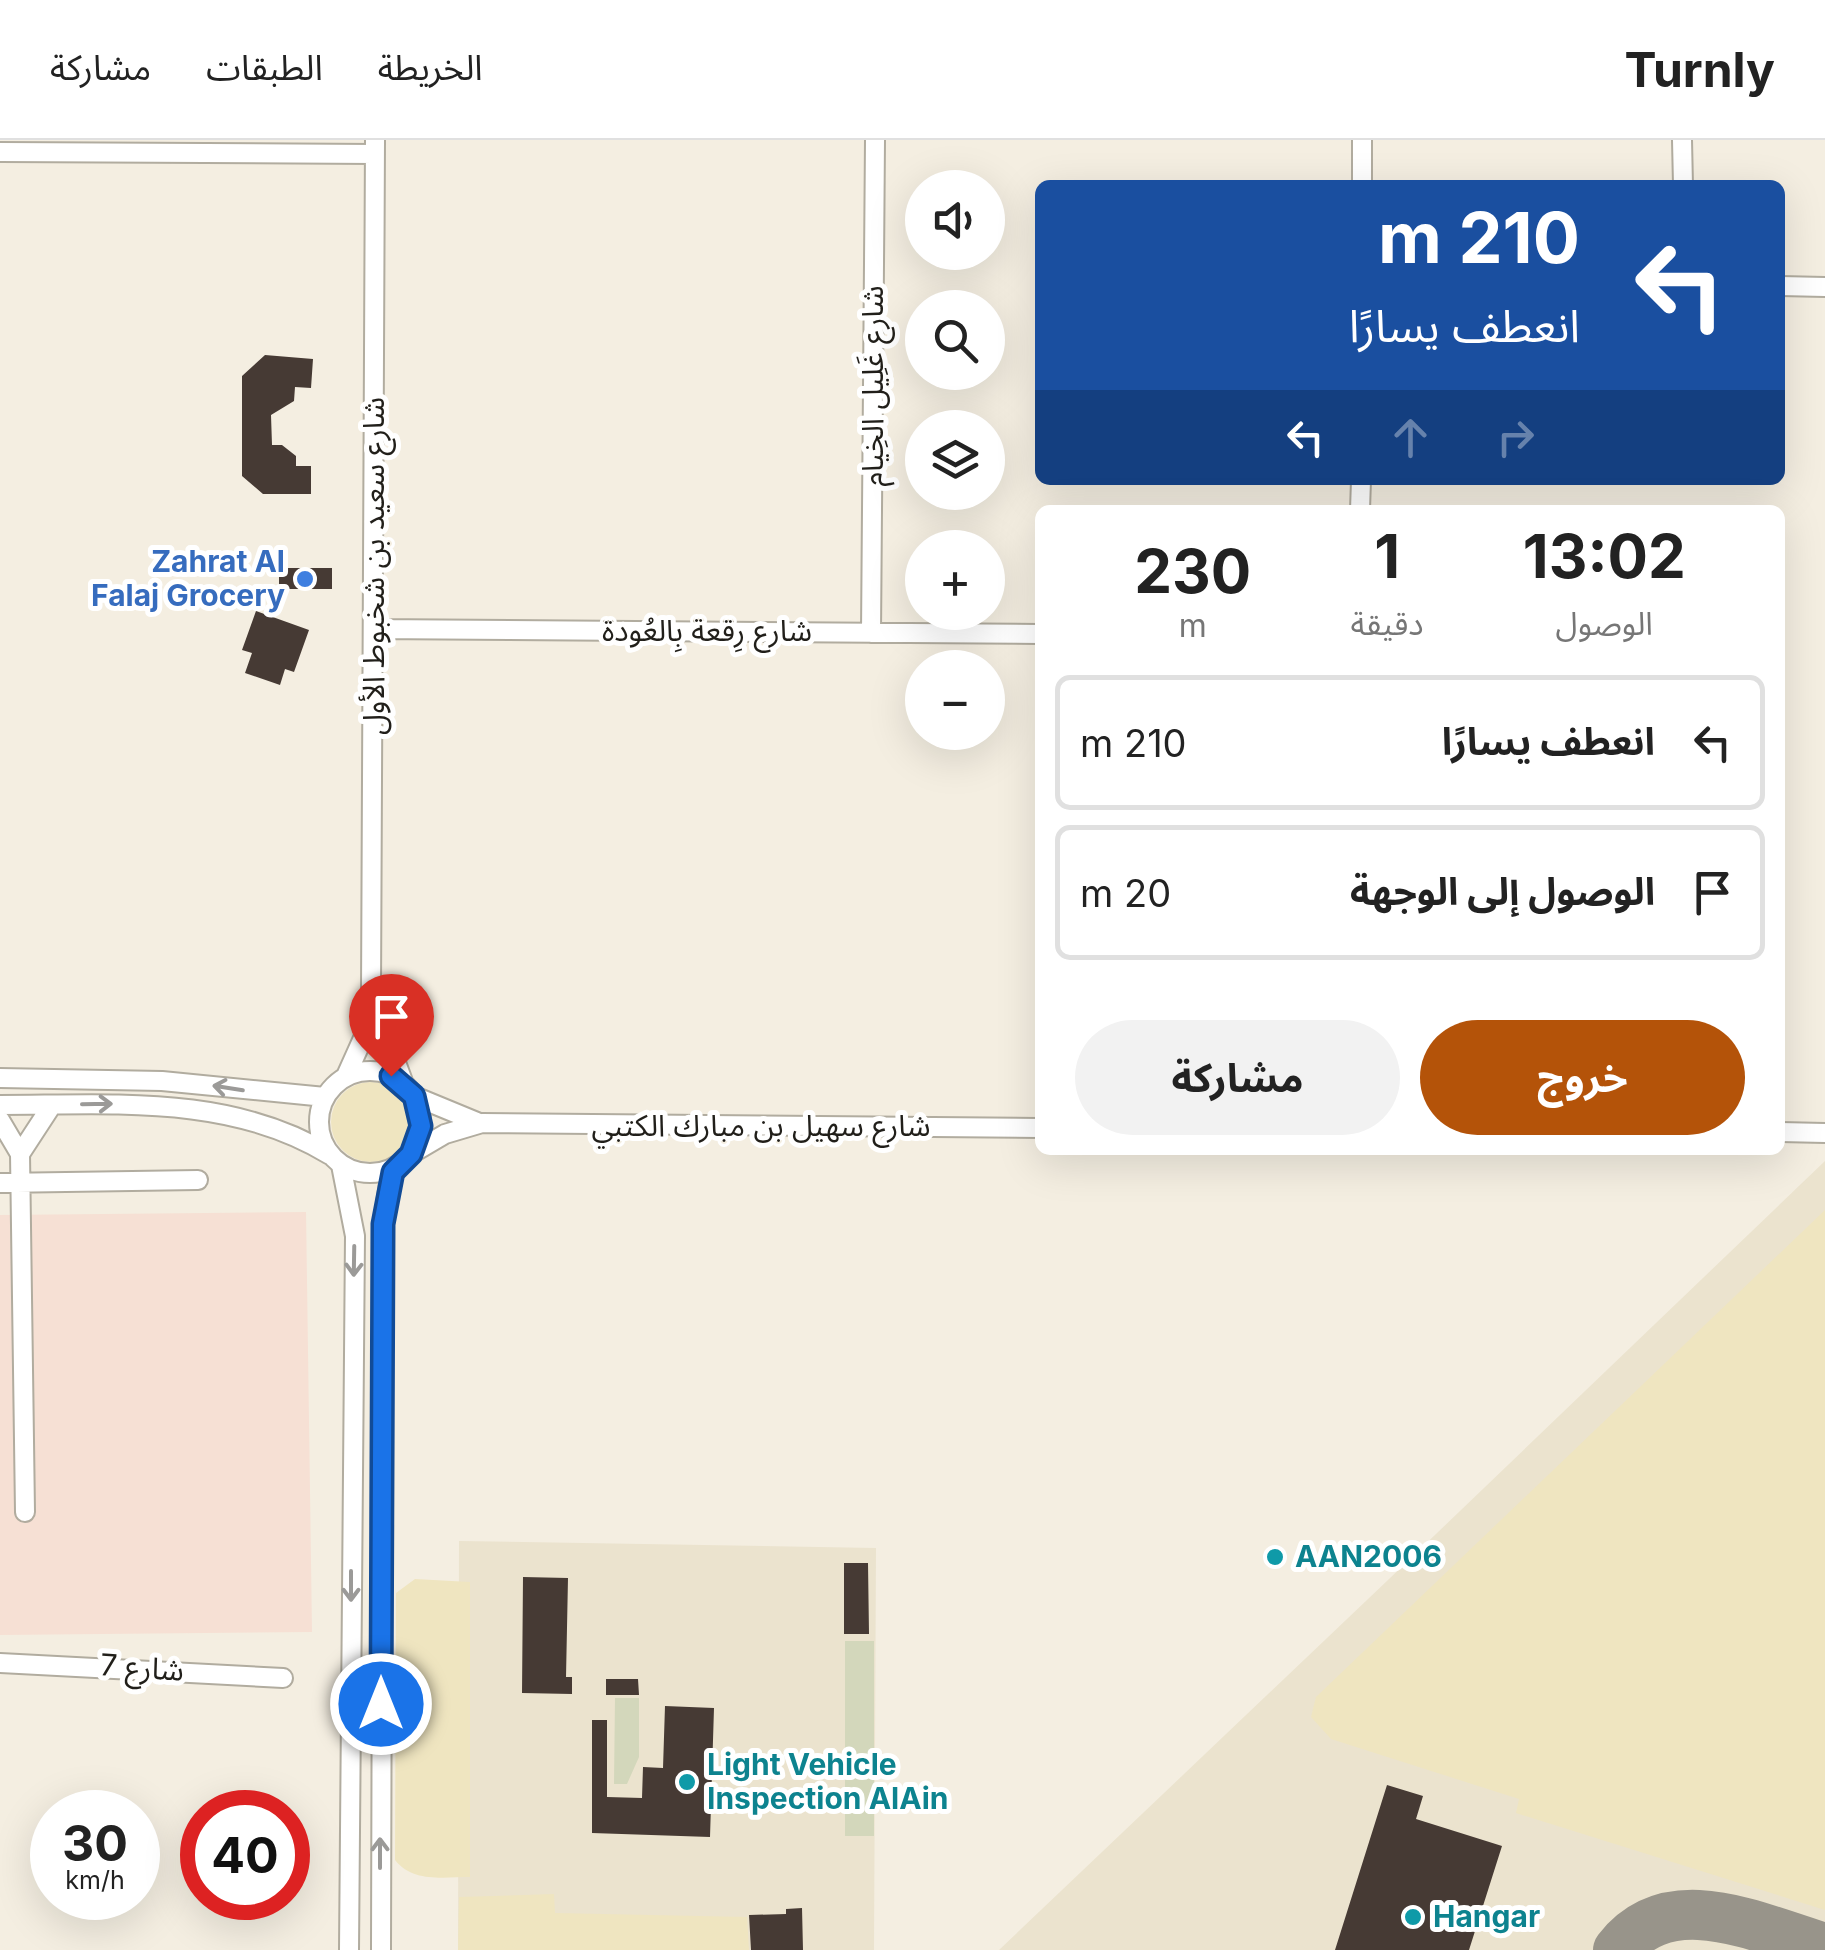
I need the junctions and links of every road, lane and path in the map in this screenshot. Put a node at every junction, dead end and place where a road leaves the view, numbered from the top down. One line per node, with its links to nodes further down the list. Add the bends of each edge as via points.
1 (875, 140): 11 (street, شارع غَلِيل الخِيام)
2 (1362, 140): 6 (street)
3 (1682, 140): 7 (street)
4 (375, 147): 5 (street); 10 (street, شارع سعيد بن شخبوط الأول)
5 (0, 152)
6 (1362, 180)
7 (1683, 180)
8 (1785, 286): 9 (street)
9 (1825, 287)
10 (374, 629): 11 (street, شارع رِقعة بِالعُودة); 13 (street, شارع سعيد بن شخبوط الأول)
11 (871, 633): 12 (street, شارع رِقعة بِالعُودة)
12 (1035, 634)
13 (371, 992): 14 (street, شارع سعيد بن شخبوط الأول, via 364,1036); 16 (street, شارع سعيد بن شخبوط الأول)
14 (346, 1076): 16 (street, via 376,1072); 17 (street)
15 (0, 1078): 17 (street, one-way to 15, via 108,1078)
16 (409, 1090): 21 (street, شارع سهيل بن مبارك الكتبي); 26 (street, via 421,1126)
17 (325, 1098): 27 (street, via 318,1127)
18 (0, 1104): 19 (street)
19 (52, 1105): 25 (street); 27 (street, one-way to 27, via 134,1104 242,1116 290,1132)
20 (0, 1120): 25 (street)
21 (482, 1124): 22 (street, شارع سهيل بن مبارك الكتبي); 26 (street, شارع سهيل بن مبارك الكتبي, via 445,1134)
22 (1035, 1128)
23 (1785, 1132): 24 (street)
24 (1825, 1133)
25 (20, 1154): 29 (street)
26 (405, 1159): 27 (street, via 370,1174); 35 (street, one-way to 26, via 383,1224 390,1183)
27 (335, 1160): 34 (street, one-way to 34, via 354,1236)
28 (198, 1180): 29 (street)
29 (20, 1182): 30 (street); 31 (street)
30 (0, 1183)
31 (24, 1512)
32 (0, 1663): 33 (street, شارع 7)
33 (284, 1678)
34 (349, 1950)
35 (380, 1950)

